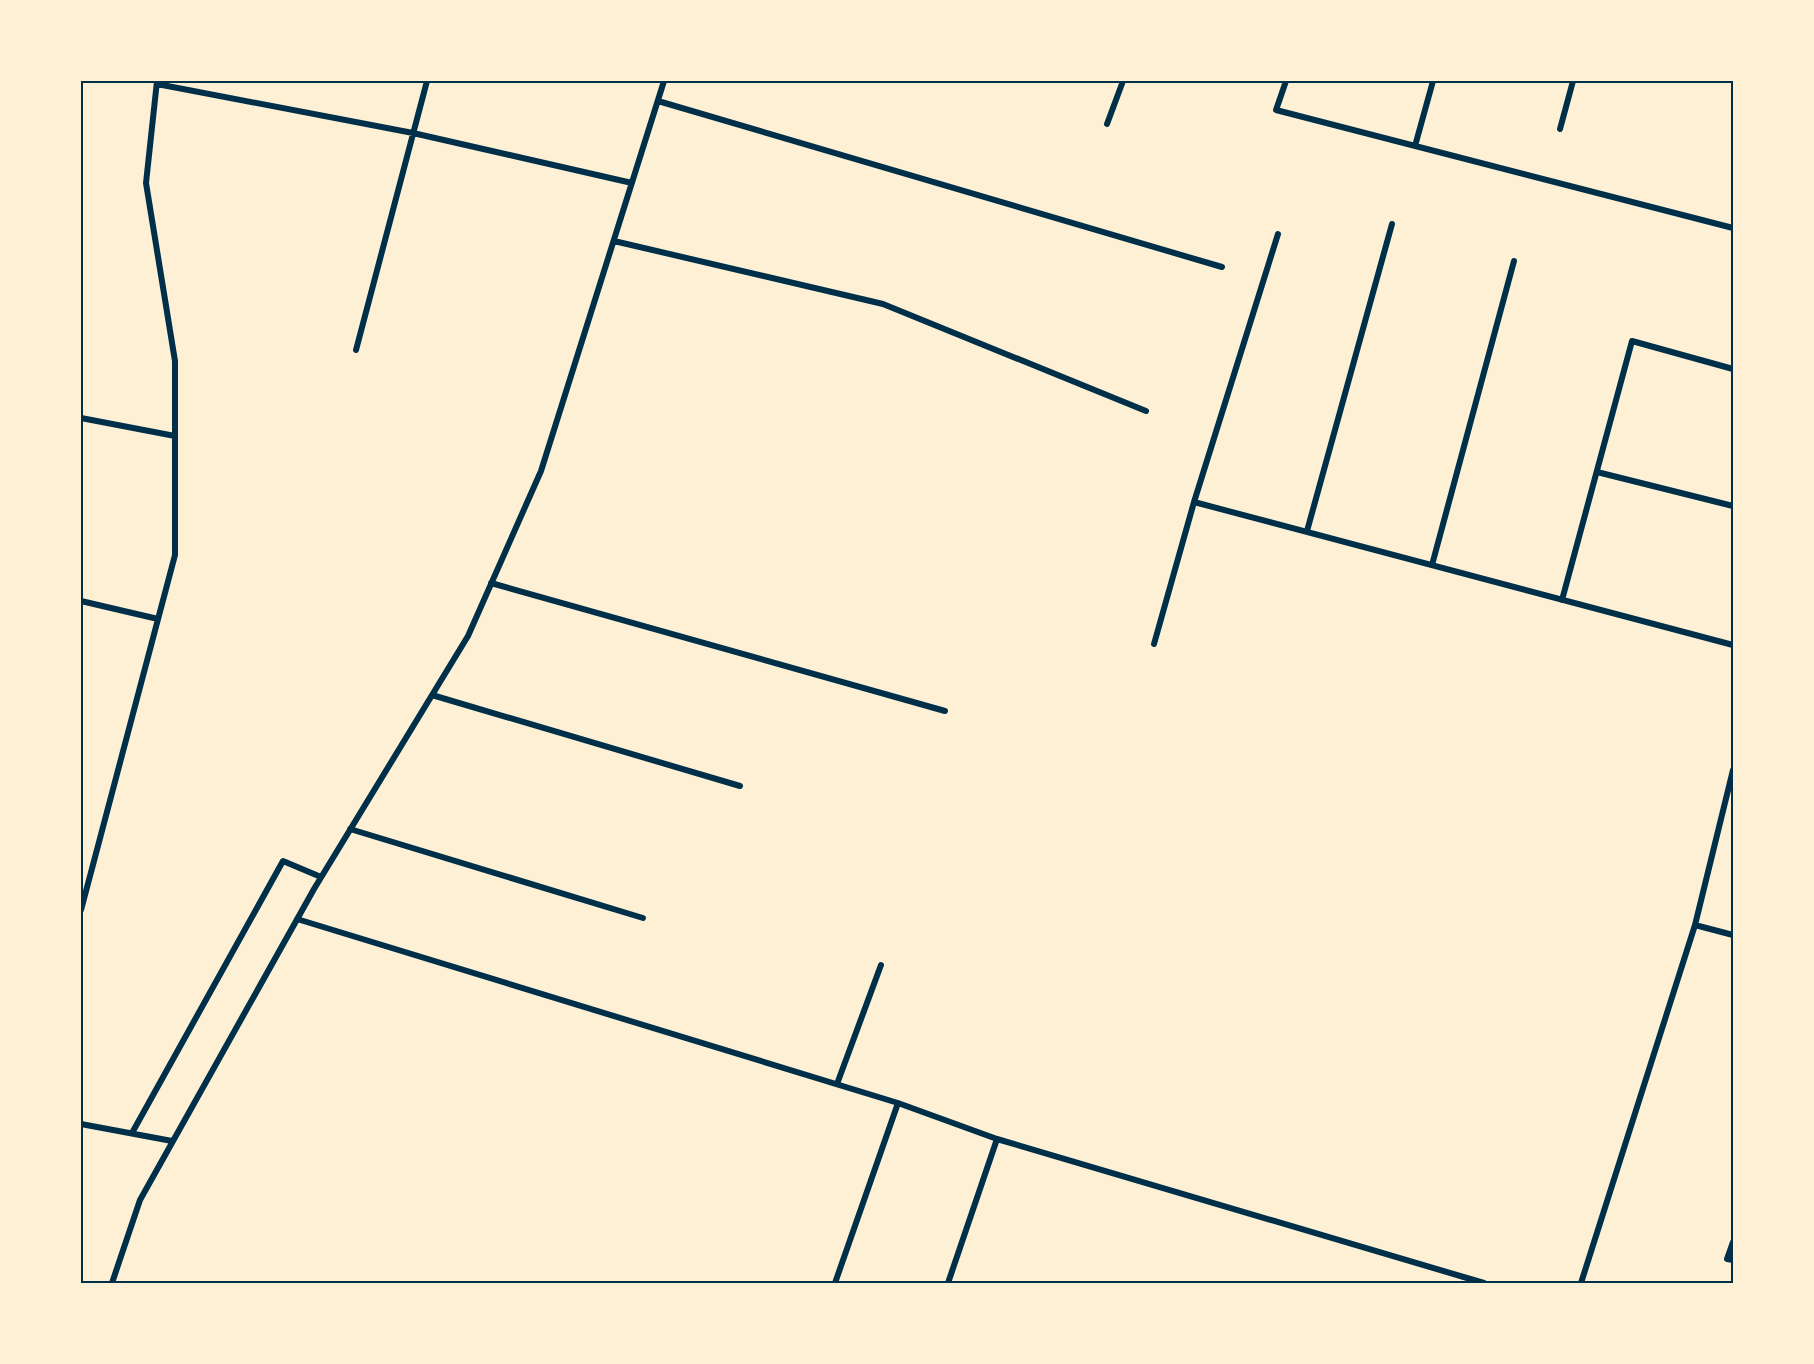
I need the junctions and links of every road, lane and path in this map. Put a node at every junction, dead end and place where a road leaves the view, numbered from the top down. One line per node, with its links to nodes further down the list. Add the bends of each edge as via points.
1 (427, 81): 11 (street)
2 (664, 81): 8 (street)
3 (1122, 81): 9 (street)
4 (1286, 81): 12 (street, via 1276,110)
5 (1432, 81): 12 (street)
6 (1573, 81): 10 (street)
7 (157, 83): 11 (street); 24 (street, via 146,183 175,361)
8 (658, 101): 13 (street); 19 (street)
9 (1107, 124)
10 (1560, 129)
11 (413, 133): 13 (street); 20 (street)
12 (1415, 146): 15 (street)
13 (632, 183): 17 (street)
14 (1392, 224): 28 (street)
15 (1733, 228)
16 (1278, 234): 26 (street)
17 (614, 241): 22 (street, via 884,304); 30 (street, via 541,471)
18 (1514, 261): 29 (street)
19 (1222, 267)
20 (356, 350)
21 (1733, 369): 25 (street, via 1632,341)
22 (1146, 411)
23 (81, 418): 24 (street)
24 (175, 436): 33 (street, via 175,555)
25 (1597, 472): 27 (street); 31 (street)
26 (1194, 501): 28 (street); 34 (street)
27 (1733, 506)
28 (1306, 531): 29 (street)
29 (1432, 565): 31 (street)
30 (491, 583): 36 (street, via 468,636); 37 (street)
31 (1562, 600): 35 (street)
32 (81, 602): 33 (street)
33 (158, 619): 42 (street)
34 (1154, 644)
35 (1733, 645)
36 (432, 695): 39 (street); 40 (street)
37 (945, 711)
38 (1733, 770): 46 (street)
39 (740, 786)
40 (350, 829): 41 (street); 44 (street)
41 (321, 877): 45 (street); 52 (street, via 284,861)
42 (82, 903): 43 (street)
43 (81, 910)
44 (643, 918)
45 (297, 919): 49 (street); 54 (street)
46 (1695, 925): 47 (street); 61 (street)
47 (1733, 935)
48 (881, 965): 49 (street)
49 (837, 1084): 50 (street)
50 (898, 1103): 53 (street); 58 (street)
51 (81, 1124): 52 (street)
52 (132, 1133): 54 (street)
53 (997, 1139): 59 (street); 60 (street)
54 (172, 1141): 57 (street, via 140,1200)
55 (1733, 1242): 56 (street, via 1727,1259)
56 (1733, 1260)
57 (112, 1283)
58 (835, 1283)
59 (948, 1283)
60 (1484, 1283)
61 (1581, 1283)

